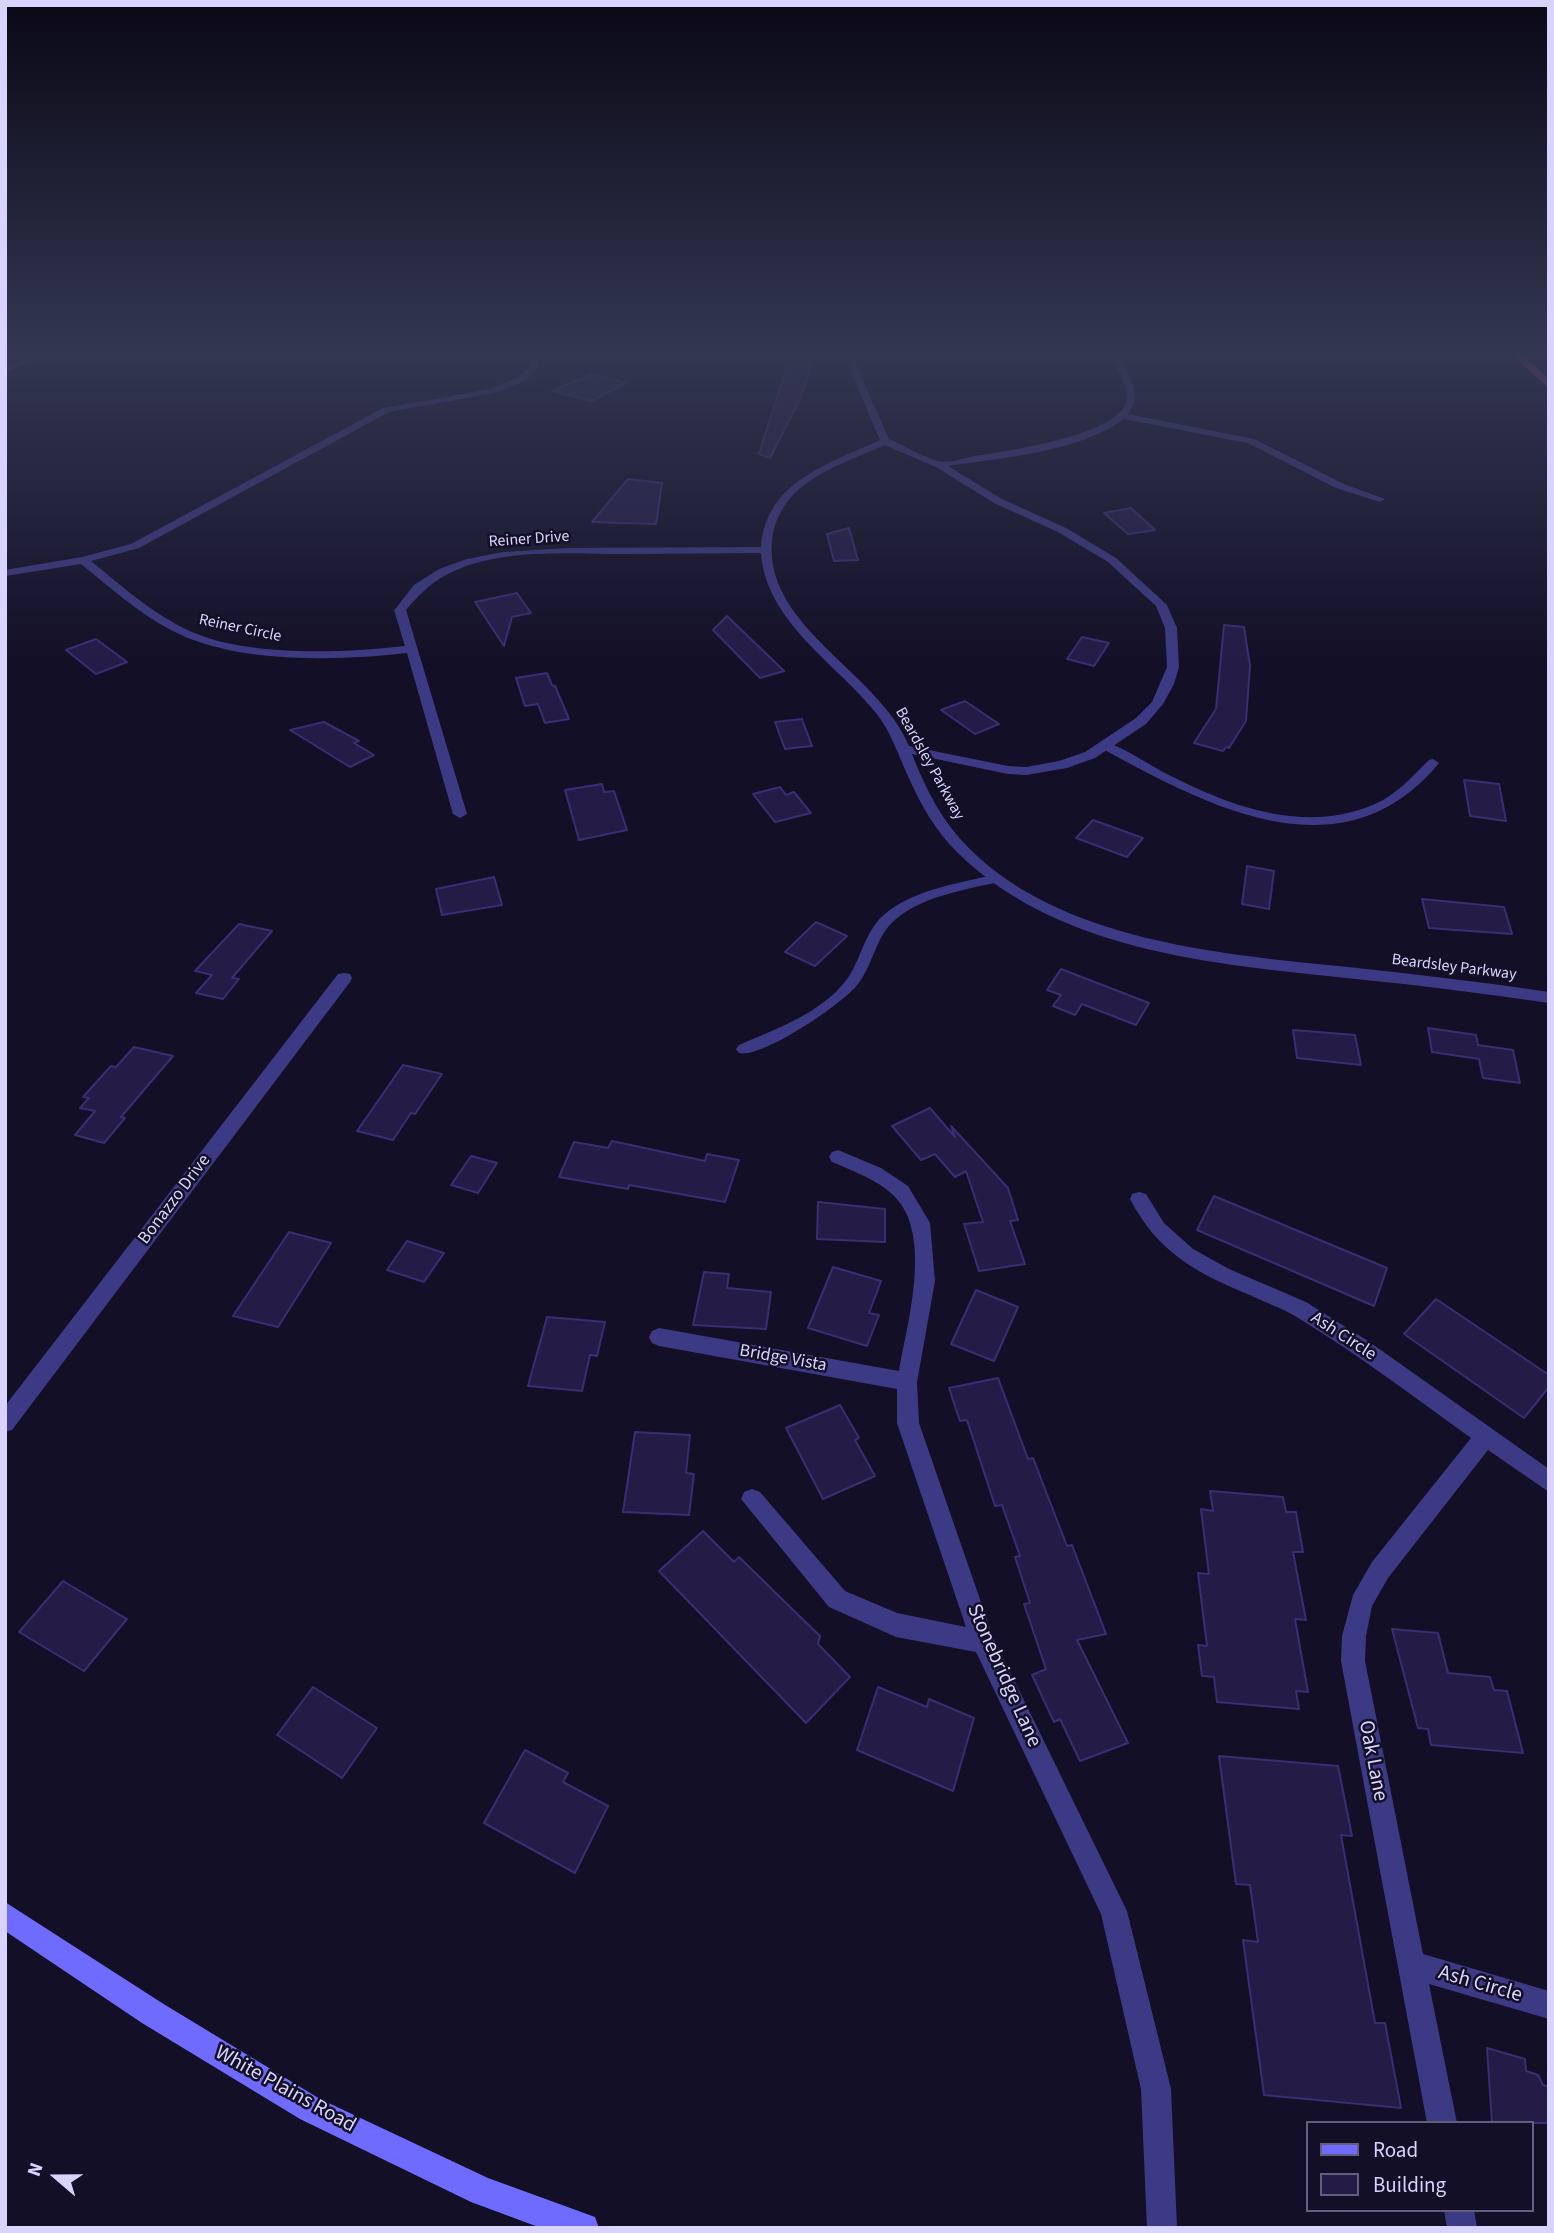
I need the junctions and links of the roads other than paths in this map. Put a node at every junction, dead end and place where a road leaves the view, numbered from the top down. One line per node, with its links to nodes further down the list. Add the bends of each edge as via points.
1 (295, 459): 9 (street, via 135,546)
2 (845, 459): 8 (street, Beardsley Parkway, via 795,487 774,514)
3 (926, 459): 6 (street)
4 (968, 459): 6 (street)
5 (1287, 459): 7 (street, via 1340,486)
6 (939, 465): 12 (street, via 1025,515 1087,544 1112,560 1161,605 1171,628 1173,667 1168,684 1141,721)
7 (1380, 499)
8 (765, 550): 11 (street, Reiner Drive, via 533,552 463,564 437,575 405,600 400,610); 13 (street, Beardsley Parkway, via 782,603 884,715)
9 (83, 560): 10 (street); 11 (street, Reiner Circle, via 145,609 189,635 293,656 352,657)
10 (5, 573)
11 (413, 649): 15 (street, Reiner Drive)
12 (1105, 746): 13 (street, via 1062,765 1026,771); 14 (lane, via 1182,787 1274,819 1313,824 1380,807)
13 (905, 749): 16 (street, Beardsley Parkway, via 926,802 946,833)
14 (1433, 763)
15 (460, 814)
16 (997, 878): 18 (street, Beardsley Parkway, via 1081,922 1131,940 1242,961); 19 (lane, via 935,893 889,917 853,981 824,1008)
17 (344, 978): 24 (street, Bonazzo Drive)
18 (1549, 998)
19 (744, 1049)
20 (838, 1157): 23 (street, Stonebridge Lane, via 901,1191 921,1223 925,1281)
21 (1139, 1199): 25 (street, Ash Circle, via 1157,1228 1186,1255 1299,1308)
22 (659, 1337): 23 (street, Bridge Vista)
23 (907, 1382): 28 (street, Stonebridge Lane, via 908,1423)
24 (5, 1423)
25 (1485, 1437): 26 (street, Ash Circle); 30 (street, Oak Lane, via 1380,1570 1361,1603 1354,1636 1353,1661)
26 (1549, 1482)
27 (752, 1499): 28 (street, via 837,1599 896,1625)
28 (983, 1642): 34 (street, Stonebridge Lane, via 1114,1911 1156,2089)
29 (5, 1915): 33 (main road, White Plains Road, via 152,2013 310,2109 482,2191)
30 (1412, 1965): 31 (street, Ash Circle); 32 (street, Oak Lane)
31 (1549, 2005)
32 (1442, 2121)
33 (584, 2228)
34 (1162, 2228)

